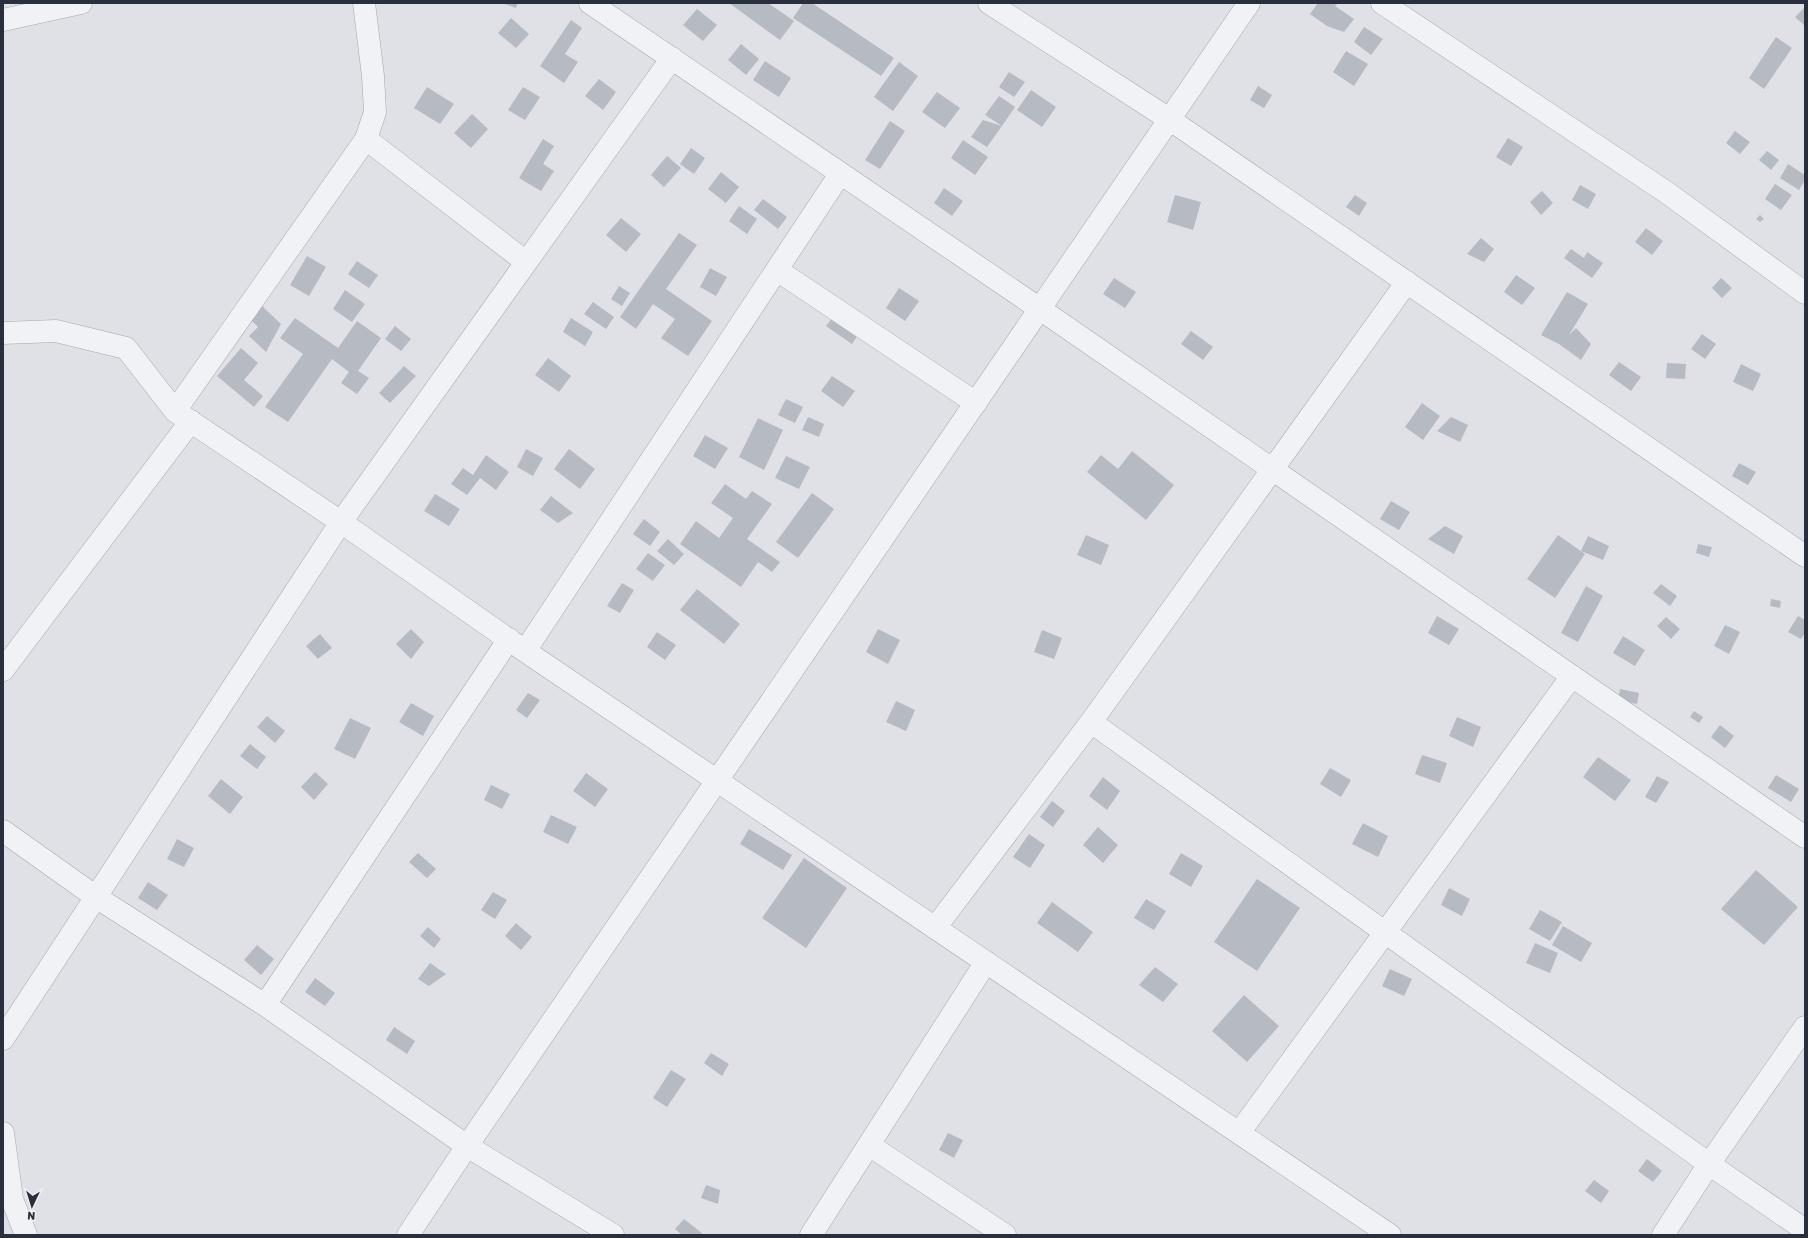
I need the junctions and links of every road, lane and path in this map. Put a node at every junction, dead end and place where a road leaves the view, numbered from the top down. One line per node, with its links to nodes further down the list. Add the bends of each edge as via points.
1 (81, 3): 7 (street)
2 (364, 3): 11 (street, via 375,112)
3 (590, 3): 9 (street)
4 (989, 3): 10 (street)
5 (1249, 3): 10 (street)
6 (1382, 3): 16 (street, via 1666,192)
7 (34, 8): 8 (street)
8 (3, 20)
9 (672, 58): 12 (street); 13 (street)
10 (1169, 119): 15 (street); 17 (street)
11 (366, 140): 13 (street); 20 (street)
12 (840, 174): 14 (street); 17 (street)
13 (526, 262): 22 (street)
14 (777, 270): 19 (street); 24 (street)
15 (1407, 282): 21 (street); 23 (street)
16 (1805, 294)
17 (1040, 309): 19 (street); 21 (street)
18 (3, 333): 20 (street, via 56,331 126,348)
19 (976, 403): 28 (street)
20 (183, 416): 22 (street); 25 (street)
21 (1272, 469): 26 (street); 27 (street)
22 (341, 522): 24 (street); 31 (street)
23 (1805, 556)
24 (517, 645): 28 (street); 35 (street)
25 (3, 670)
26 (1572, 676): 30 (street); 33 (street)
27 (1091, 722): 32 (street); 33 (street)
28 (717, 781): 32 (street); 41 (street)
29 (3, 831): 31 (street)
30 (1805, 837)
31 (96, 897): 35 (street); 37 (street)
32 (935, 928): 34 (street)
33 (1384, 933): 39 (street); 42 (street)
34 (986, 962): 39 (street); 40 (street)
35 (266, 1005): 41 (street)
36 (1805, 1027): 42 (street)
37 (3, 1039)
38 (3, 1133): 44 (street, via 12,1199)
39 (1239, 1133): 49 (street)
40 (869, 1145): 47 (street); 48 (street)
41 (467, 1146): 45 (street); 46 (street)
42 (1709, 1164): 43 (street); 50 (street)
43 (1805, 1230)
44 (26, 1235)
45 (408, 1235)
46 (613, 1235)
47 (811, 1235)
48 (1005, 1235)
49 (1390, 1235)
50 (1663, 1235)

